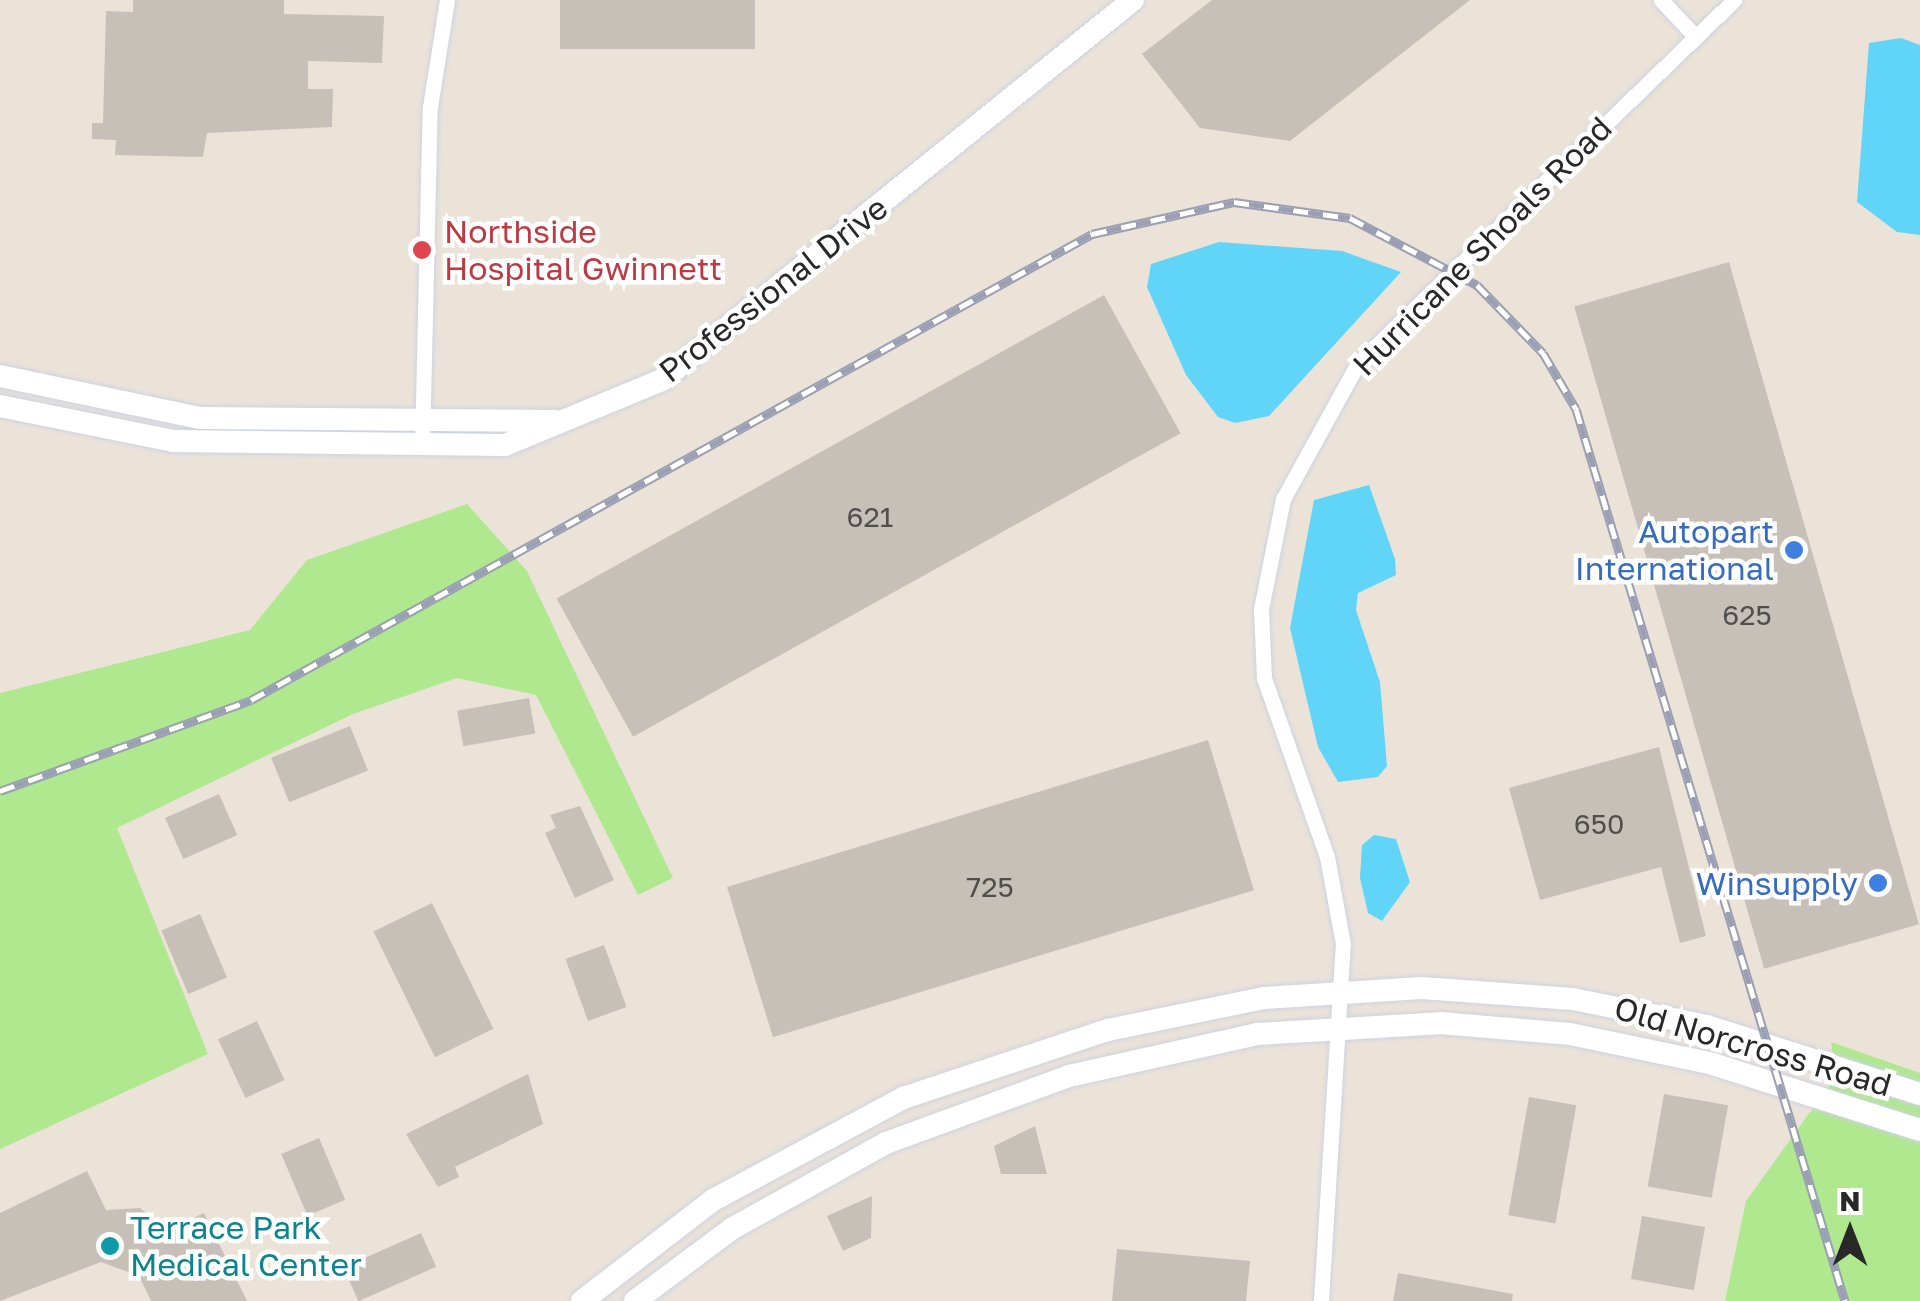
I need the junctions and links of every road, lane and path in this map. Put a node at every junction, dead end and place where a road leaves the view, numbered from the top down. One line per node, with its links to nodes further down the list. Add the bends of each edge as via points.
1 (446, 0): 8 (street, via 430,107)
2 (1133, 0): 9 (main road, Professional Drive, via 662,380)
3 (1662, 0): 5 (street)
4 (1734, 0): 5 (street, Hurricane Shoals Road)
5 (1696, 37): 11 (street, Hurricane Shoals Road, via 1358,363 1283,499 1261,609 1264,678 1334,885)
6 (0, 376): 8 (main road, via 200,418)
7 (0, 406): 10 (main road, Professional Drive, via 173,441)
8 (424, 420): 9 (main road); 10 (street)
9 (568, 422): 10 (main road, Professional Drive, via 505,444)
10 (422, 446)
11 (1343, 991): 12 (street, Hurricane Shoals Road); 13 (main road, Old Norcross Road, via 1477,990 1645,1010); 15 (main road, Old Norcross Road, via 1178,1012 902,1098 713,1200)
12 (1341, 1025): 14 (main road, Old Norcross Road, via 1460,1024 1624,1043); 16 (main road, Old Norcross Road, via 1170,1050 968,1109 808,1182); 17 (street, Hurricane Shoals Road)
13 (1920, 1094)
14 (1920, 1130)
15 (582, 1301)
16 (635, 1301)
17 (1321, 1301)

